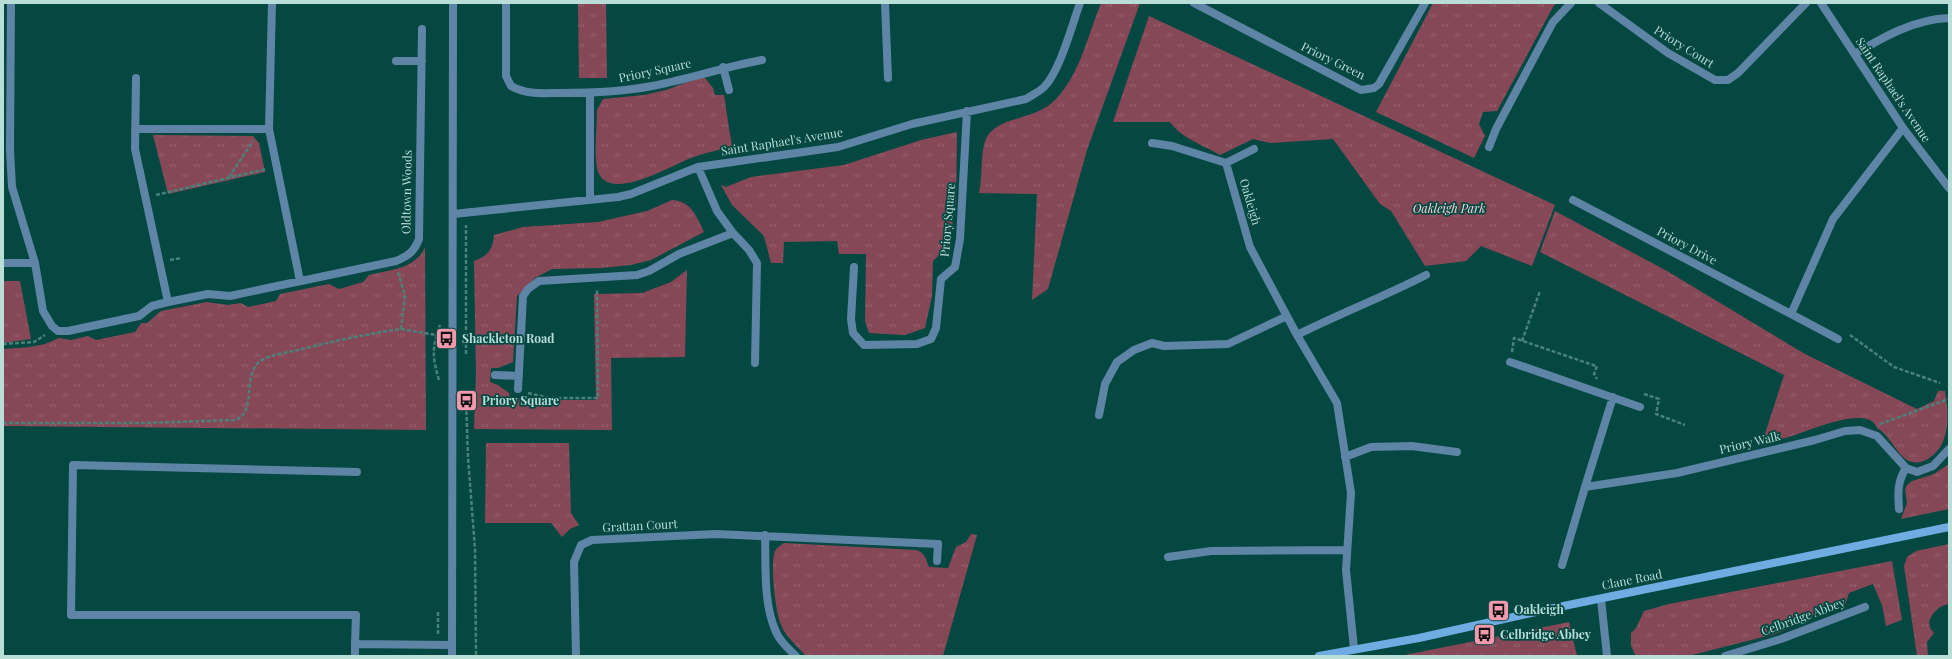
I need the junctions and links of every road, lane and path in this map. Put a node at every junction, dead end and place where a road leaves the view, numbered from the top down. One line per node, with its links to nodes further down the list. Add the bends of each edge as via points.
1 (11, 3): 19 (street)
2 (272, 3): 29 (street)
3 (454, 3): 42 (street)
4 (506, 3): 24 (street, Priory Square, via 506,76 511,86 527,93)
5 (885, 3): 22 (street)
6 (1080, 3): 25 (street, Saint Raphael's Avenue, via 1062,53 1045,86 1026,99)
7 (1194, 3): 8 (street, Priory Green, via 1360,90 1374,88 1379,84)
8 (1425, 3)
9 (1571, 3): 31 (street, via 1553,22)
10 (1599, 3): 11 (street, Priory Court, via 1668,53 1715,80 1728,80 1738,73)
11 (1806, 3)
12 (1821, 3): 15 (street, Saint Raphael's Avenue)
13 (1949, 18): 15 (street, via 1908,27)
14 (422, 29): 18 (street, Oldtown Woods)
15 (1855, 54): 26 (street, Saint Raphael's Avenue)
16 (762, 60): 20 (street, Priory Square)
17 (396, 61): 18 (street)
18 (422, 61): 46 (street, Oldtown Woods, via 419,239 412,252)
19 (7, 62): 48 (street, via 12,181)
20 (724, 67): 23 (street); 24 (street, Priory Square, via 653,86)
21 (136, 78): 27 (street)
22 (888, 78)
23 (729, 90)
24 (590, 93): 39 (street)
25 (967, 111): 35 (street, Saint Raphael's Avenue, via 912,124 838,148); 49 (street, Priory Square, via 960,239 955,267 941,279 936,328 931,340 917,344 864,345 853,333 851,319)
26 (1903, 128): 37 (street, Saint Raphael's Avenue); 55 (street, via 1833,219)
27 (135, 129): 28 (street); 38 (street, via 135,149)
28 (256, 129): 29 (street); 36 (path, via 253,141)
29 (269, 129): 34 (street)
30 (1152, 143): 33 (street, via 1172,146)
31 (1489, 147)
32 (1254, 149): 33 (street)
33 (1226, 163): 56 (street, Oakleigh, via 1250,247)
34 (276, 166): 36 (path); 52 (street)
35 (698, 167): 39 (street, Saint Raphael's Avenue, via 631,194); 43 (street, via 717,211)
36 (228, 177): 38 (path)
37 (1949, 188)
38 (144, 198): 54 (street)
39 (590, 200): 41 (street, Saint Raphael's Avenue)
40 (1573, 200): 55 (street, Priory Drive)
41 (466, 213): 42 (street, Saint Raphael's Avenue); 64 (path)
42 (453, 214): 97 (street)
43 (733, 233): 51 (street, via 679,254 643,273); 66 (street, via 757,263)
44 (182, 258): 45 (path)
45 (166, 261)
46 (396, 261): 52 (street, Oldtown Woods); 58 (path, via 405,296)
47 (3, 263): 48 (street)
48 (35, 263): 57 (street, via 43,311)
49 (854, 266)
50 (1426, 275): 60 (street)
51 (597, 277): 68 (street, via 539,281 528,289 523,296); 71 (path, via 598,398 549,398)
52 (300, 281): 54 (street, Oldtown Woods, via 230,296 208,294)
53 (1540, 291): 62 (path)
54 (168, 302): 57 (street, Oldtown Woods, via 152,306 139,316 68,331 58,330)
55 (1791, 314): 61 (street, Priory Drive)
56 (1287, 316): 60 (street, Oakleigh); 77 (street, via 1228,344 1164,346 1152,343 1134,350 1117,362 1106,384)
57 (52, 326): 63 (path, via 45,335 34,342)
58 (402, 330): 59 (path); 78 (path, via 338,340 260,361 251,377 246,412 235,420)
59 (436, 335)
60 (1297, 335): 83 (street, Oakleigh, via 1337,403)
61 (1838, 338): 70 (path, via 1841,328 1894,366)
62 (1522, 341): 65 (path, via 1514,338); 69 (path, via 1597,366 1594,374 1597,379)
63 (3, 344)
64 (466, 357)
65 (1510, 362): 74 (street)
66 (755, 363)
67 (495, 375): 68 (street)
68 (519, 376): 71 (street)
69 (1604, 381)
70 (1940, 383)
71 (518, 389)
72 (1638, 392): 79 (path, via 1659,399 1656,414)
73 (466, 393): 101 (path, via 475,549)
74 (1613, 397): 76 (street); 86 (street)
75 (1949, 399): 80 (path, via 1875,426)
76 (1640, 407)
77 (1099, 415)
78 (3, 423)
79 (1685, 425)
80 (1869, 433): 84 (street, Priory Walk, via 1877,436); 86 (street, Priory Walk, via 1860,430 1845,431 1677,473)
81 (1949, 449): 84 (street, via 1933,466 1917,472)
82 (1458, 452): 83 (street, via 1412,446 1371,448)
83 (1345, 458): 90 (street, Oakleigh, via 1351,493)
84 (1906, 468): 87 (street, via 1897,488)
85 (357, 472): 96 (street, via 73,465 71,615 356,615)
86 (1584, 487): 93 (street)
87 (1899, 509)
88 (1949, 527): 94 (main road, Clane Road)
89 (765, 535): 92 (street, Grattan Court, via 938,544); 102 (street, Grattan Court, via 707,534 592,540 581,545 574,562); 103 (street, via 766,582 773,623 776,633)
90 (1346, 550): 91 (street, via 1211,551); 98 (street, Oakleigh)
91 (1168, 557)
92 (937, 561)
93 (1562, 565)
94 (1601, 598): 98 (main road, Clane Road, via 1419,638); 105 (street)
95 (1865, 607): 106 (street, Celbridge Abbey, via 1780,639)
96 (355, 644): 97 (street); 99 (street)
97 (452, 645): 100 (street)
98 (1354, 648): 104 (main road, Clane Road)
99 (355, 656)
100 (452, 656)
101 (476, 656)
102 (576, 656)
103 (796, 656)
104 (1319, 656)
105 (1607, 656)
106 (1725, 656)

